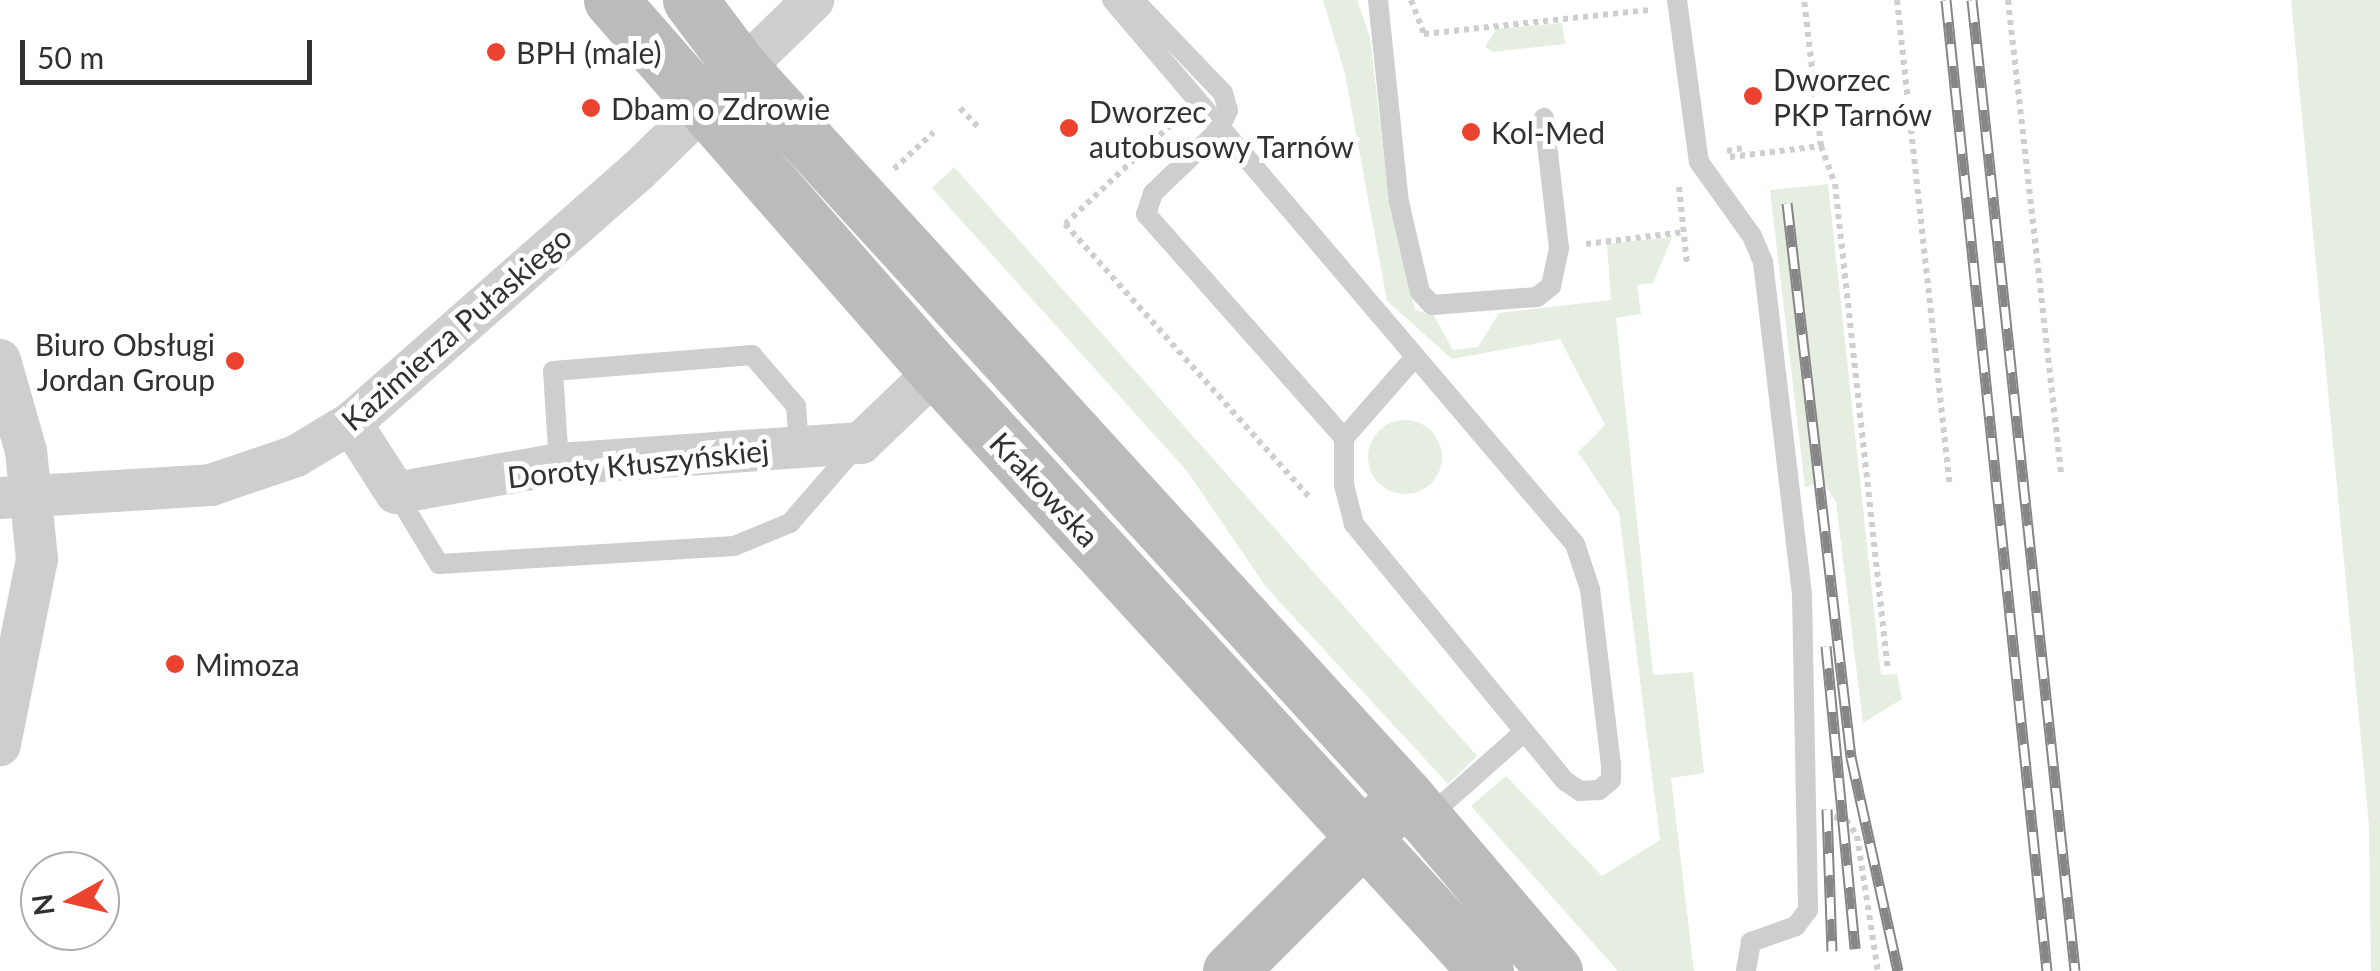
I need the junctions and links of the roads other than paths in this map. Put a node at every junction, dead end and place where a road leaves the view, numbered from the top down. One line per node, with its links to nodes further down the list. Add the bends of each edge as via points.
1 (611, 0): 9 (street, Krakowska)
2 (690, 0): 8 (street, Krakowska)
3 (813, 0): 8 (street, Kazimierza Pułaskiego)
4 (1112, 0): 11 (lane)
5 (1134, 0): 11 (lane, via 1224,94 1228,110)
6 (1378, 0): 10 (lane, via 1399,202 1425,300 1450,308 1537,297 1556,275)
7 (1676, 0): 29 (lane, via 1699,162 1752,236 1762,262 1802,594 1808,910 1796,926 1751,942)
8 (741, 68): 9 (street, Kazimierza Pułaskiego); 24 (street, Krakowska)
9 (703, 108): 14 (street, Krakowska); 15 (street, Kazimierza Pułaskiego)
10 (1544, 118)
11 (1218, 130): 12 (lane); 16 (lane, via 1168,175 1146,214)
12 (1415, 357): 16 (lane); 22 (lane, via 1556,517 1588,574 1612,764 1608,785 1573,788)
13 (0, 360): 21 (street, via 21,426)
14 (936, 371): 17 (street); 25 (street, Krakowska)
15 (351, 423): 20 (street); 21 (street, Kazimierza Pułaskiego, via 296,456 210,485)
16 (1344, 438): 22 (lane, via 1344,485 1364,541)
17 (860, 443): 18 (street, Doroty Kłuszyńskiej); 20 (lane, via 790,523 734,546 439,564)
18 (799, 446): 19 (street, Doroty Kłuszyńskiej); 19 (lane, via 796,406 752,355 553,371)
19 (559, 464): 20 (street, Doroty Kłuszyńskiej)
20 (396, 492)
21 (16, 498): 23 (street, via 36,559)
22 (1524, 732): 24 (lane)
23 (0, 745)
24 (1416, 808): 25 (street); 28 (street, Krakowska)
25 (1362, 836): 26 (street); 27 (street, Krakowska)
26 (1230, 971)
27 (1486, 971)
28 (1555, 971)
29 (1746, 971)

